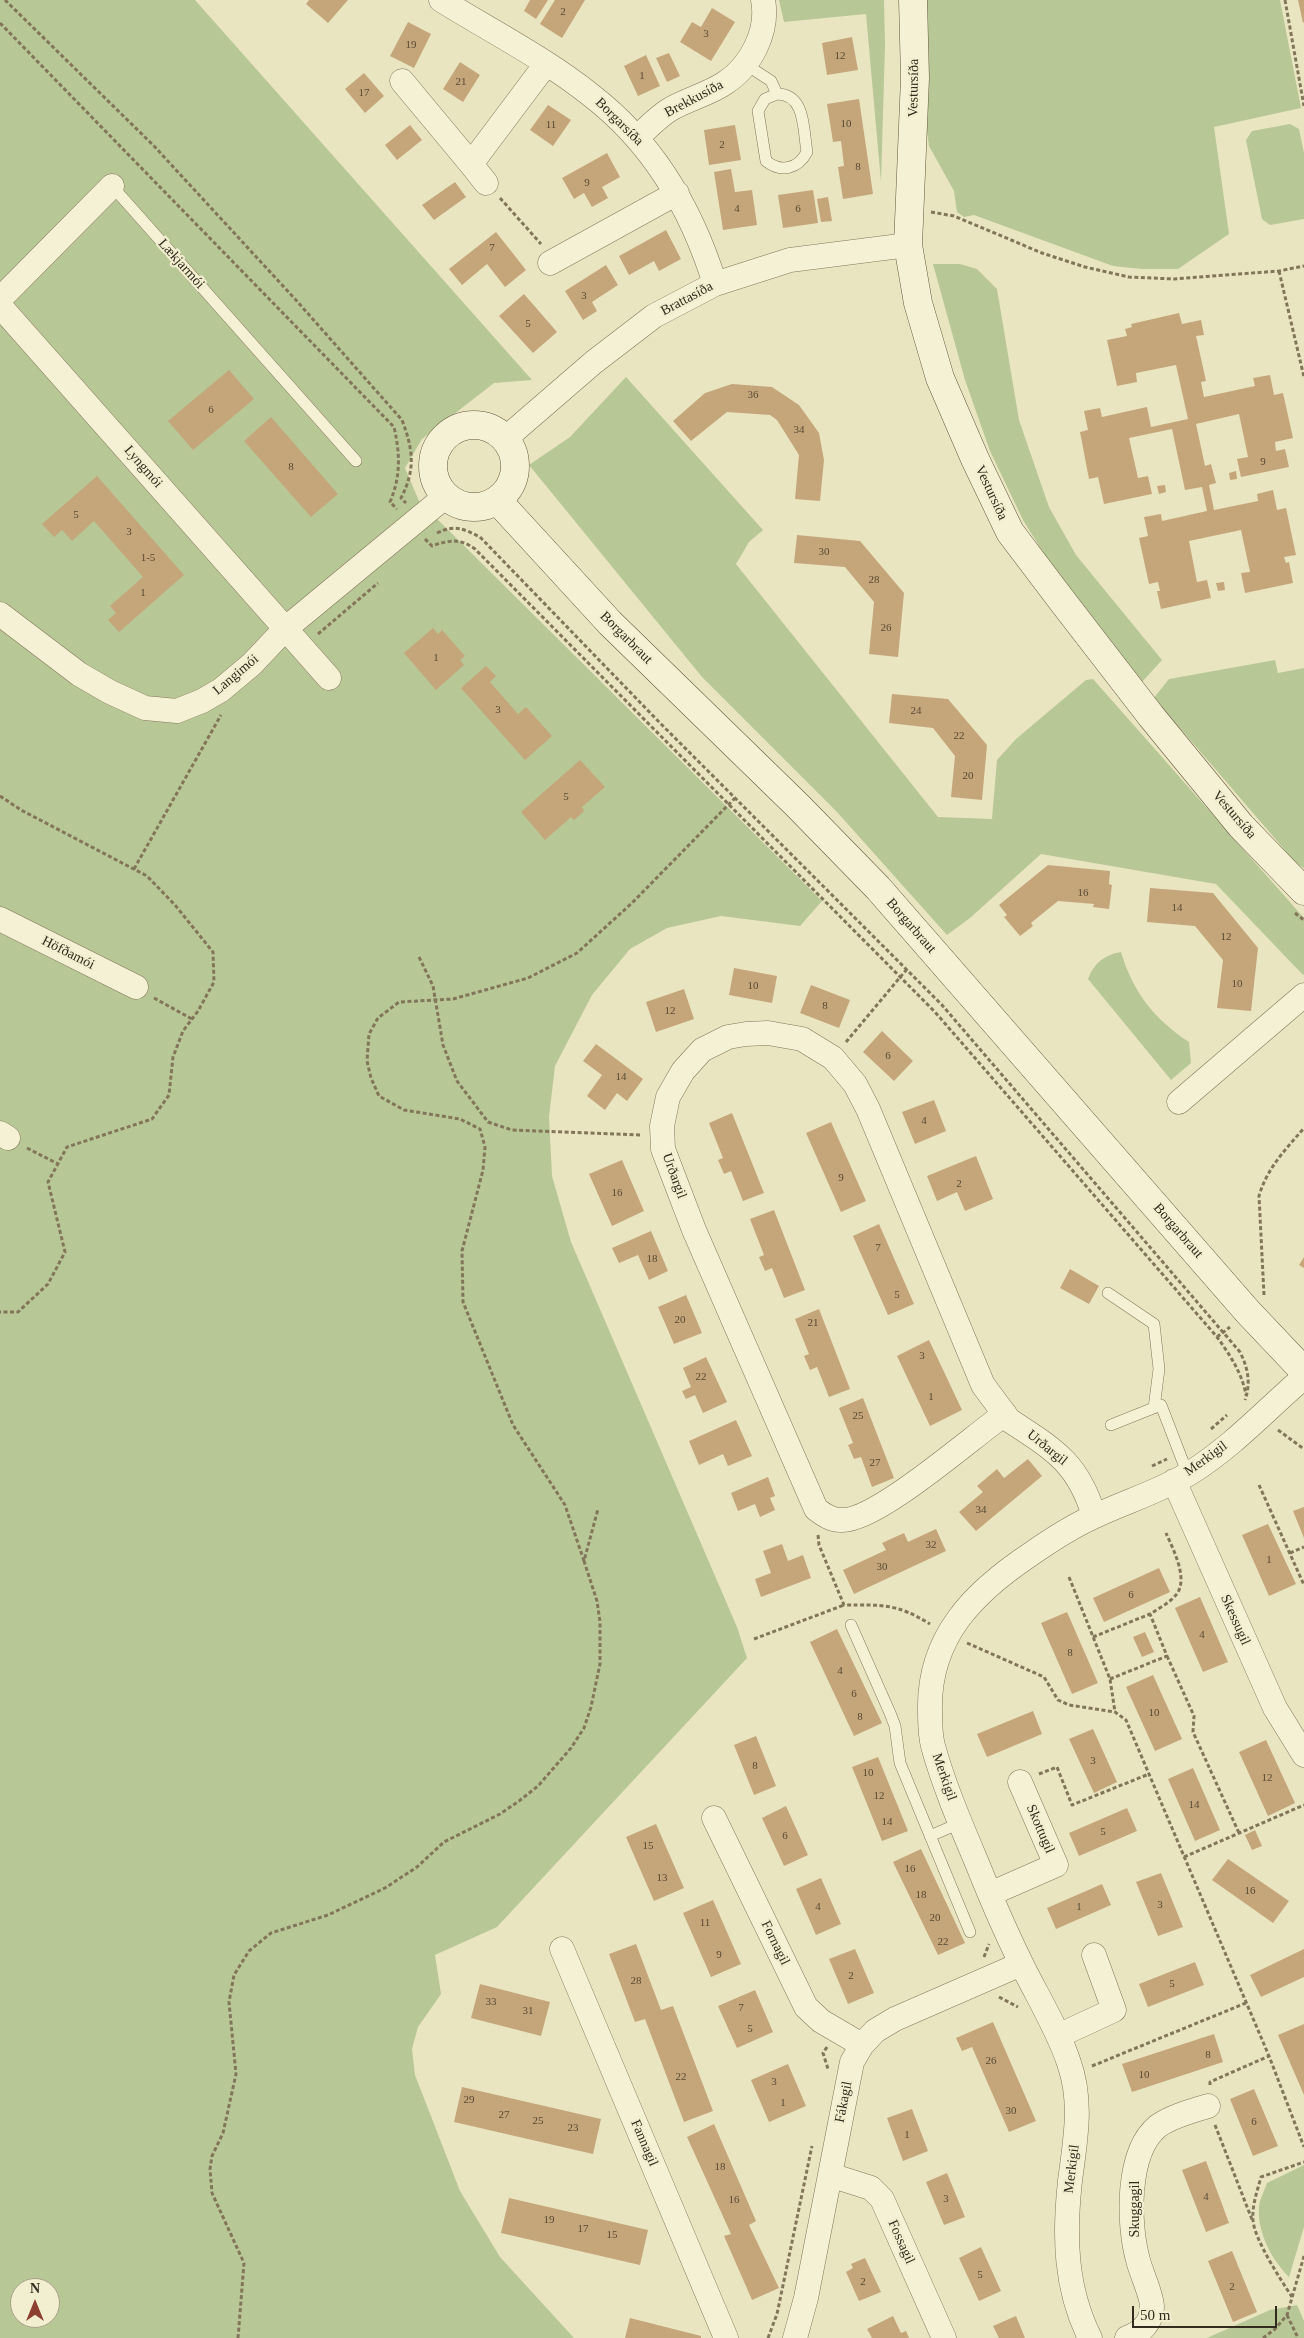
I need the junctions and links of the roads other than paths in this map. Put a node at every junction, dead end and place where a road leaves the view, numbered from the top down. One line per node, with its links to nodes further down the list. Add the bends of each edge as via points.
1 (441, 0): 4 (street, Borgarsíða)
2 (763, 0): 5 (street, Brekkusíða, via 764,20 760,36)
3 (913, 0): 13 (street, Vestursíða, via 915,78)
4 (546, 64): 8 (street, Borgarsíða, via 592,96); 9 (street)
5 (746, 64): 7 (lane, via 771,81); 8 (street, Brekkusíða, via 725,83 668,111)
6 (402, 81): 9 (street)
7 (777, 94): 7 (lane, via 765,99 758,111 766,161 785,168 798,164 807,152 799,104 789,96)
8 (637, 138): 12 (street, Borgarsíða)
9 (471, 164): 10 (street)
10 (486, 183)
11 (112, 186): 16 (street, Lækjarmói); 19 (lane, Lækjarmói)
12 (677, 193): 14 (street); 15 (street, Borgarsíða, via 696,230)
13 (908, 245): 15 (street, Brattasíða, via 790,260); 25 (street, Vestursíða, via 918,304 940,378 1010,532 1151,716 1229,811)
14 (553, 262)
15 (715, 284): 18 (street, Brattasíða, via 654,316 594,362)
16 (0, 298)
17 (0, 306): 23 (street, Lyngmói)
18 (506, 438): 20 (street, via 495,429 481,425 462,427 445,436 433,460 438,485); 21 (street, via 513,450 515,471 508,491)
19 (356, 461)
20 (446, 496): 21 (street, via 470,507 484,506); 23 (street, Langimói, via 423,529)
21 (497, 500): 31 (street, Borgarbraut, via 610,623 878,888 1248,1312)
22 (0, 614): 23 (street, Langimói, via 79,674 110,692 145,708 177,711 221,690 252,664)
23 (285, 629): 24 (street, Lyngmói)
24 (329, 678)
25 (1304, 891)
26 (0, 919): 27 (street, Höfðamói)
27 (136, 987)
28 (1304, 996): 29 (street)
29 (1179, 1102)
30 (1108, 1293): 33 (lane, via 1154,1324 1159,1369)
31 (1304, 1371)
32 (1304, 1377): 36 (street, Merkigil, via 1215,1456)
33 (1154, 1408): 35 (lane); 36 (lane, via 1161,1405)
34 (1004, 1414): 34 (street, Urðargil, via 983,1385 972,1361 855,1084 833,1058 802,1038 768,1033 728,1037 702,1050 668,1097 662,1126 664,1149 694,1230 816,1510 842,1521 870,1511 915,1484); 37 (street, Urðargil, via 1066,1461 1088,1496)
35 (1110, 1425)
36 (1181, 1478): 37 (street, Merkigil); 39 (street, Skessugil, via 1274,1708)
37 (1094, 1516): 42 (street, Merkigil, via 1059,1535 987,1586 948,1634 932,1677 930,1717 932,1743)
38 (850, 1625): 43 (lane, via 895,1726 900,1763)
39 (1304, 1755)
40 (1020, 1782): 44 (street, Skottugil, via 1056,1865)
41 (714, 1818): 50 (street, Fornagil, via 806,2007 821,2021)
42 (960, 1823): 43 (lane); 44 (street, Merkigil)
43 (930, 1836): 45 (lane)
44 (990, 1894): 48 (street, Merkigil)
45 (970, 1932)
46 (562, 1949): 53 (street, Fannagil)
47 (1094, 1956): 49 (street, via 1114,2010)
48 (1021, 1964): 49 (street, Merkigil); 50 (street, Fákagil, via 895,2019 875,2031)
49 (1058, 2036): 56 (street, Merkigil, via 1073,2074 1078,2120 1066,2242 1072,2292)
50 (862, 2045): 52 (street, Fákagil, via 852,2062)
51 (1208, 2106): 57 (street, Skuggagil, via 1158,2126 1146,2140 1136,2162 1132,2228 1137,2258 1152,2306 1139,2333)
52 (830, 2175): 54 (street, Fákagil); 55 (street, Fossagil, via 871,2188 882,2199)
53 (726, 2338)
54 (795, 2338)
55 (944, 2338)
56 (1090, 2338)
57 (1127, 2338)

